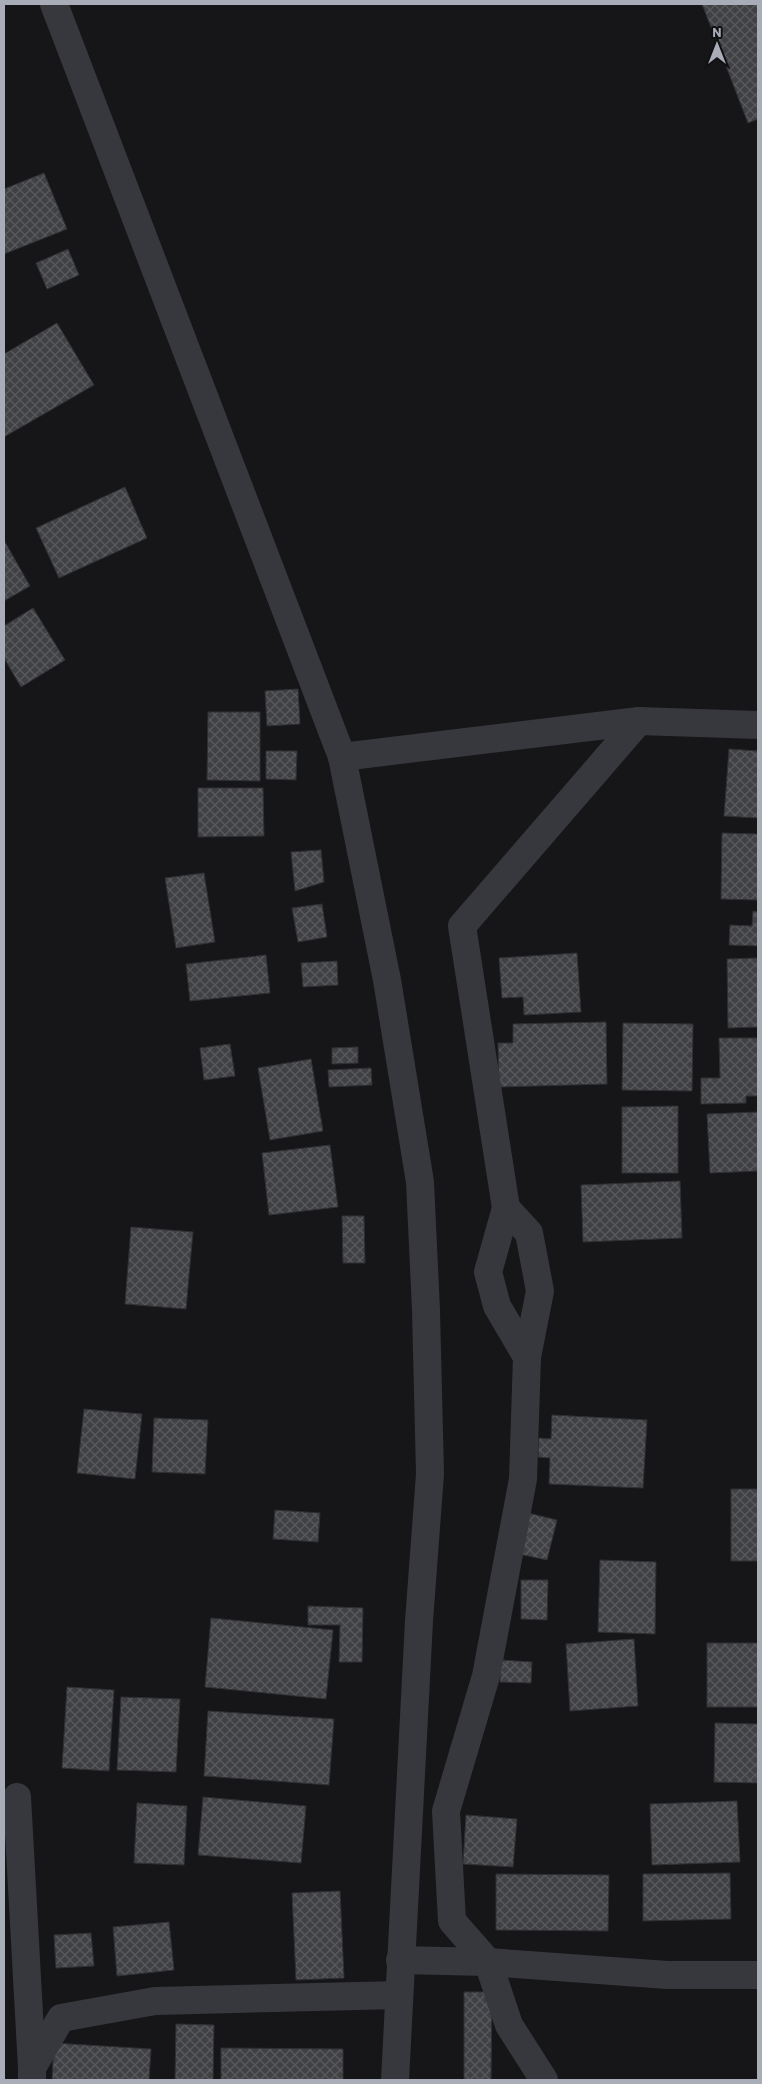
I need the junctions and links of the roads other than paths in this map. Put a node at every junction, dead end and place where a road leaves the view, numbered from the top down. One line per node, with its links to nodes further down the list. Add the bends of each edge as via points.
1 (54, 4): 4 (street)
2 (639, 721): 3 (street); 4 (street); 5 (street, via 462,926)
3 (758, 725)
4 (342, 757): 7 (street, via 386,980 420,1182 430,1474)
5 (506, 1208): 6 (street, via 529,1233 540,1291); 6 (street, via 488,1272 497,1306)
6 (527, 1357): 9 (street, via 523,1479 486,1676)
7 (410, 1791): 9 (street); 10 (street)
8 (17, 1797): 14 (street)
9 (446, 1811): 11 (street, via 452,1921)
10 (400, 1960): 11 (street); 13 (street)
11 (488, 1962): 12 (street, via 667,1975); 16 (street, via 509,2025)
12 (758, 1975)
13 (399, 1995): 14 (street, via 155,2001 61,2018); 15 (street)
14 (32, 2074)
15 (395, 2080)
16 (544, 2080)

